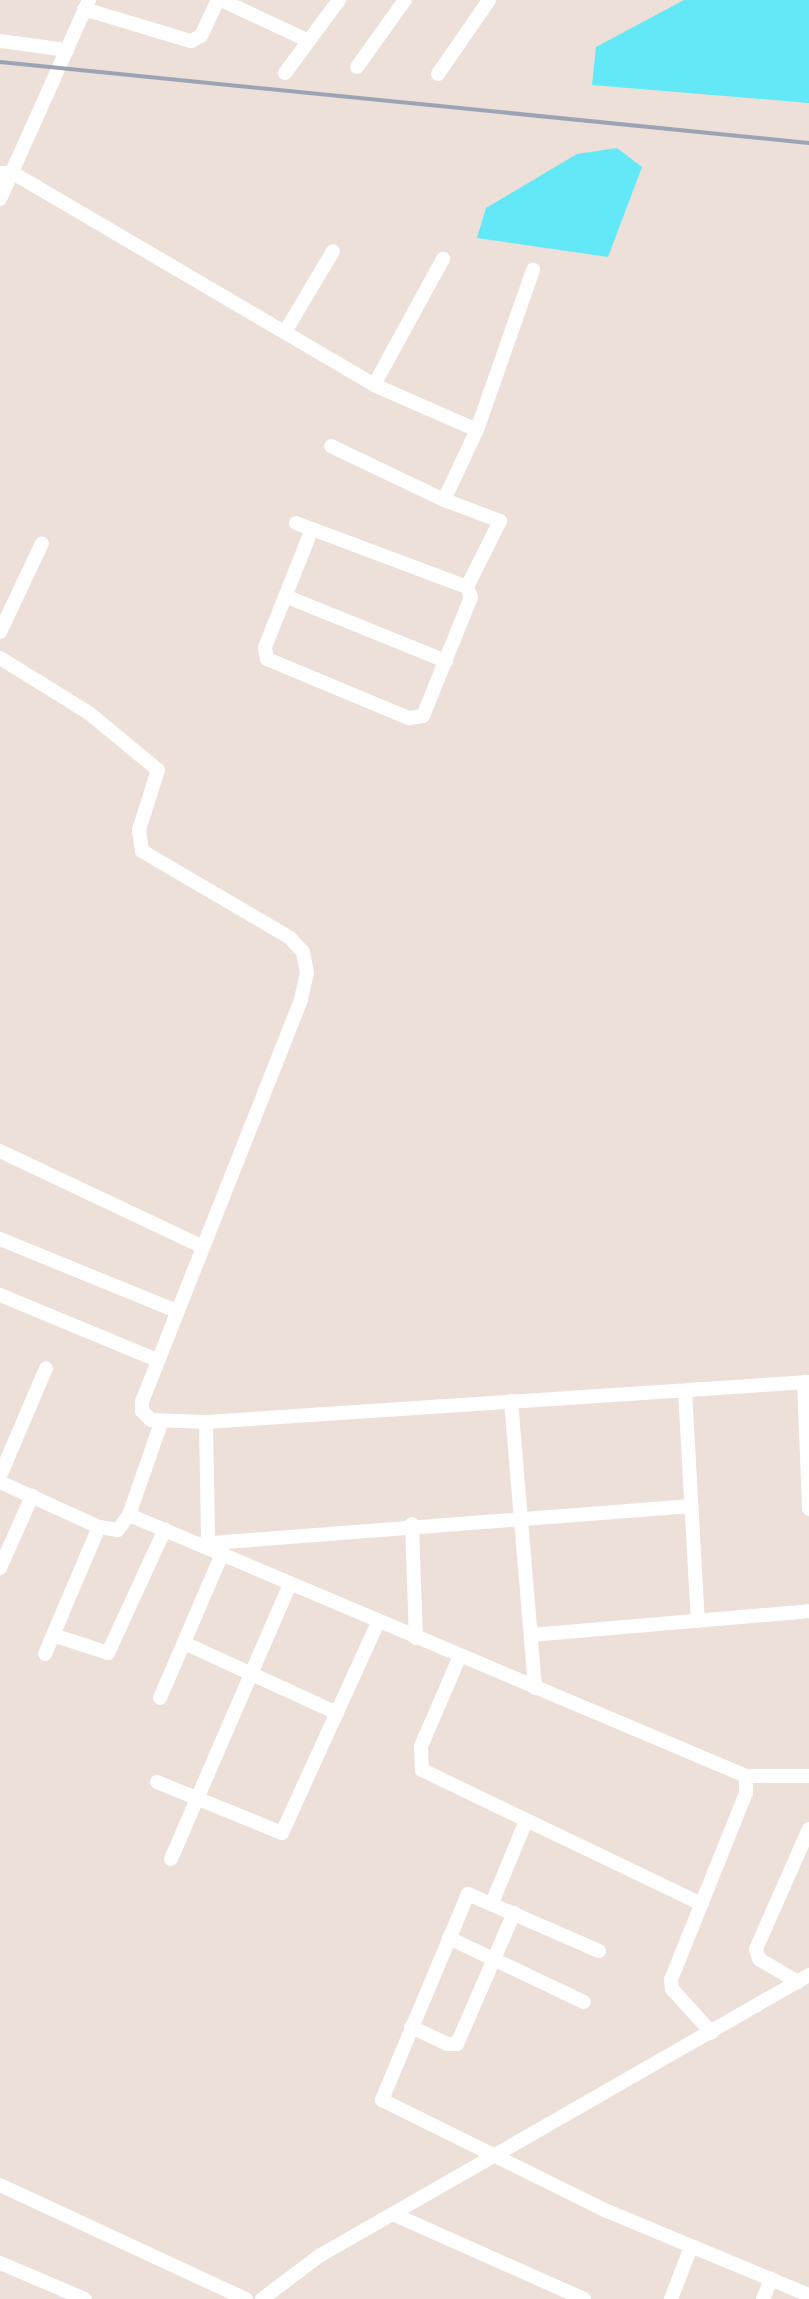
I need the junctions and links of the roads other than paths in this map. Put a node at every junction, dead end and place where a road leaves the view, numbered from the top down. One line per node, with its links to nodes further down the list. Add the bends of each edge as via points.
1 (219, 0): 5 (street, via 201,36 191,41); 7 (street)
2 (339, 0): 7 (street)
3 (405, 0): 9 (street)
4 (489, 0): 11 (street)
5 (86, 5): 8 (street)
6 (0, 41): 8 (street)
7 (309, 41): 10 (street)
8 (67, 50): 12 (street, via 21,154)
9 (357, 67)
10 (285, 73)
11 (438, 74)
12 (6, 173): 13 (street); 17 (street)
13 (0, 199)
14 (333, 251): 17 (street)
15 (443, 259): 18 (street)
16 (533, 270): 19 (street)
17 (285, 332): 18 (street)
18 (374, 385): 19 (street)
19 (477, 430): 21 (street)
20 (331, 446): 21 (street)
21 (444, 500): 25 (street, via 500,521)
22 (296, 523): 23 (street)
23 (312, 529): 25 (street); 26 (street)
24 (42, 543): 27 (street)
25 (467, 587): 29 (street, via 471,597)
26 (285, 596): 29 (street); 29 (street, via 265,647 267,659 382,707 420,719)
27 (0, 632)
28 (0, 658): 32 (street, via 89,713 158,770 139,830 142,851 290,938 303,952 307,973 301,1000)
29 (446, 661)
30 (0, 1151): 32 (street)
31 (0, 1239): 34 (street)
32 (201, 1246): 34 (street)
33 (0, 1295): 35 (street)
34 (176, 1311): 35 (street)
35 (157, 1360): 41 (street, via 142,1411)
36 (46, 1368): 42 (street)
37 (806, 1382): 38 (street); 45 (street)
38 (685, 1391): 39 (street); 44 (street)
39 (511, 1401): 40 (street); 47 (street)
40 (206, 1422): 41 (street); 51 (street)
41 (161, 1423): 46 (street)
42 (0, 1479): 43 (street)
43 (32, 1496): 49 (street); 53 (street)
44 (692, 1506): 47 (street); 56 (street)
45 (809, 1509)
46 (129, 1515): 49 (street, via 118,1530); 50 (street)
47 (522, 1520): 48 (street); 59 (street)
48 (412, 1524): 51 (street); 60 (street)
49 (99, 1527): 58 (street)
50 (165, 1529): 51 (street); 58 (street, via 108,1653)
51 (204, 1543): 52 (street)
52 (222, 1554): 54 (street); 61 (street)
53 (0, 1568)
54 (290, 1584): 57 (street); 64 (street)
55 (809, 1611): 56 (street)
56 (698, 1621): 59 (street)
57 (378, 1622): 60 (street); 67 (street)
58 (53, 1635): 62 (street)
59 (531, 1635): 65 (street)
60 (416, 1638): 63 (street)
61 (184, 1643): 64 (street); 66 (street)
62 (45, 1654)
63 (460, 1656): 65 (street); 72 (street, via 418,1759 432,1777)
64 (253, 1676): 67 (street); 71 (street)
65 (535, 1688): 68 (street)
66 (160, 1698)
67 (337, 1713): 71 (street, via 282,1833)
68 (746, 1776): 69 (street); 76 (street, via 746,1793)
69 (809, 1776)
70 (157, 1782): 71 (street)
71 (198, 1800): 74 (street)
72 (526, 1821): 75 (street); 76 (street)
73 (809, 1829): 81 (street, via 756,1949 759,1959)
74 (171, 1859)
75 (492, 1903): 77 (street); 78 (street, via 468,1894)
76 (702, 1904): 84 (street, via 671,1980 672,1989)
77 (514, 1913): 79 (street); 80 (street)
78 (449, 1938): 80 (street); 83 (street)
79 (599, 1951)
80 (495, 1960): 82 (street); 83 (street, via 457,2044)
81 (803, 1978): 84 (street)
82 (584, 2002)
83 (411, 2027): 85 (street, via 382,2100)
84 (712, 2033): 85 (street)
85 (492, 2156): 87 (street); 88 (street)
86 (0, 2185): 93 (street)
87 (393, 2214): 94 (street, via 319,2256); 95 (street)
88 (691, 2247): 90 (street); 96 (street)
89 (0, 2263): 92 (street)
90 (771, 2279): 91 (street); 97 (street)
91 (809, 2295)
92 (85, 2299)
93 (246, 2299)
94 (262, 2299)
95 (584, 2299)
96 (671, 2299)
97 (763, 2299)

